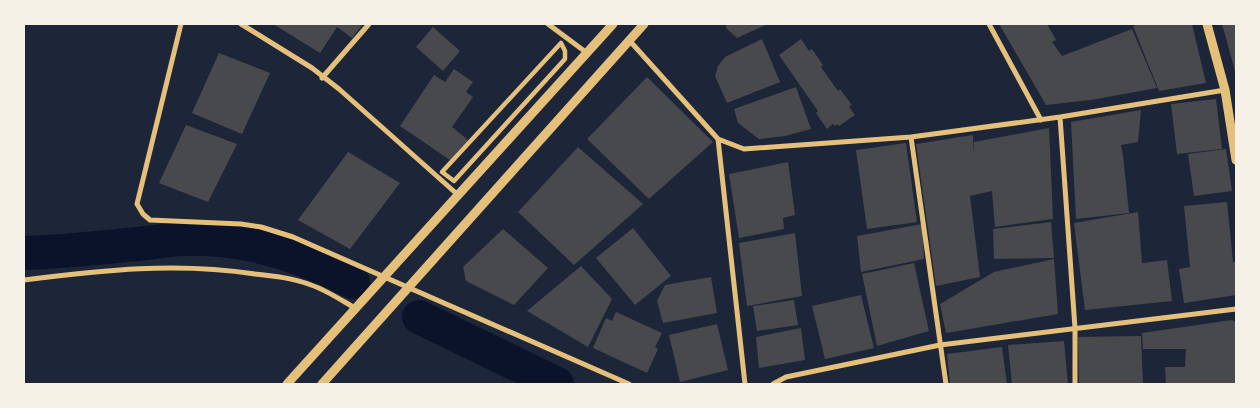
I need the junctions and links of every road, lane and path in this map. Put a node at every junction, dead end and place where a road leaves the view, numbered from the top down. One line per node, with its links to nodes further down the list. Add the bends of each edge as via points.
1 (182, 24): 21 (street, via 137,204 143,214 150,220 261,227 292,236)
2 (241, 24): 12 (street, via 312,68)
3 (369, 24): 12 (street)
4 (548, 24): 11 (street)
5 (613, 24): 11 (street)
6 (644, 24): 9 (street)
7 (989, 24): 16 (street)
8 (1207, 24): 13 (street)
9 (629, 40): 18 (street); 23 (street)
10 (561, 43): 10 (street, via 462,151 442,172 454,181 565,59)
11 (587, 53): 20 (street)
12 (322, 78): 20 (street)
13 (1225, 90): 14 (street); 15 (street)
14 (1232, 100): 19 (street)
15 (1060, 117): 16 (street); 26 (street)
16 (1041, 120): 17 (street)
17 (911, 136): 18 (street, via 744,149); 27 (street)
18 (718, 138): 31 (street)
19 (1236, 160)
20 (459, 195): 21 (street)
21 (384, 277): 23 (street); 24 (street)
22 (24, 280): 24 (street, via 118,269 212,268 286,278 312,285)
23 (408, 286): 29 (street); 30 (street)
24 (355, 308): 28 (street)
25 (1236, 309): 26 (street)
26 (1075, 328): 27 (street); 34 (street)
27 (940, 345): 32 (street, via 786,377); 33 (street)
28 (287, 384)
29 (322, 384)
30 (629, 384)
31 (745, 384)
32 (773, 384)
33 (946, 384)
34 (1075, 384)

